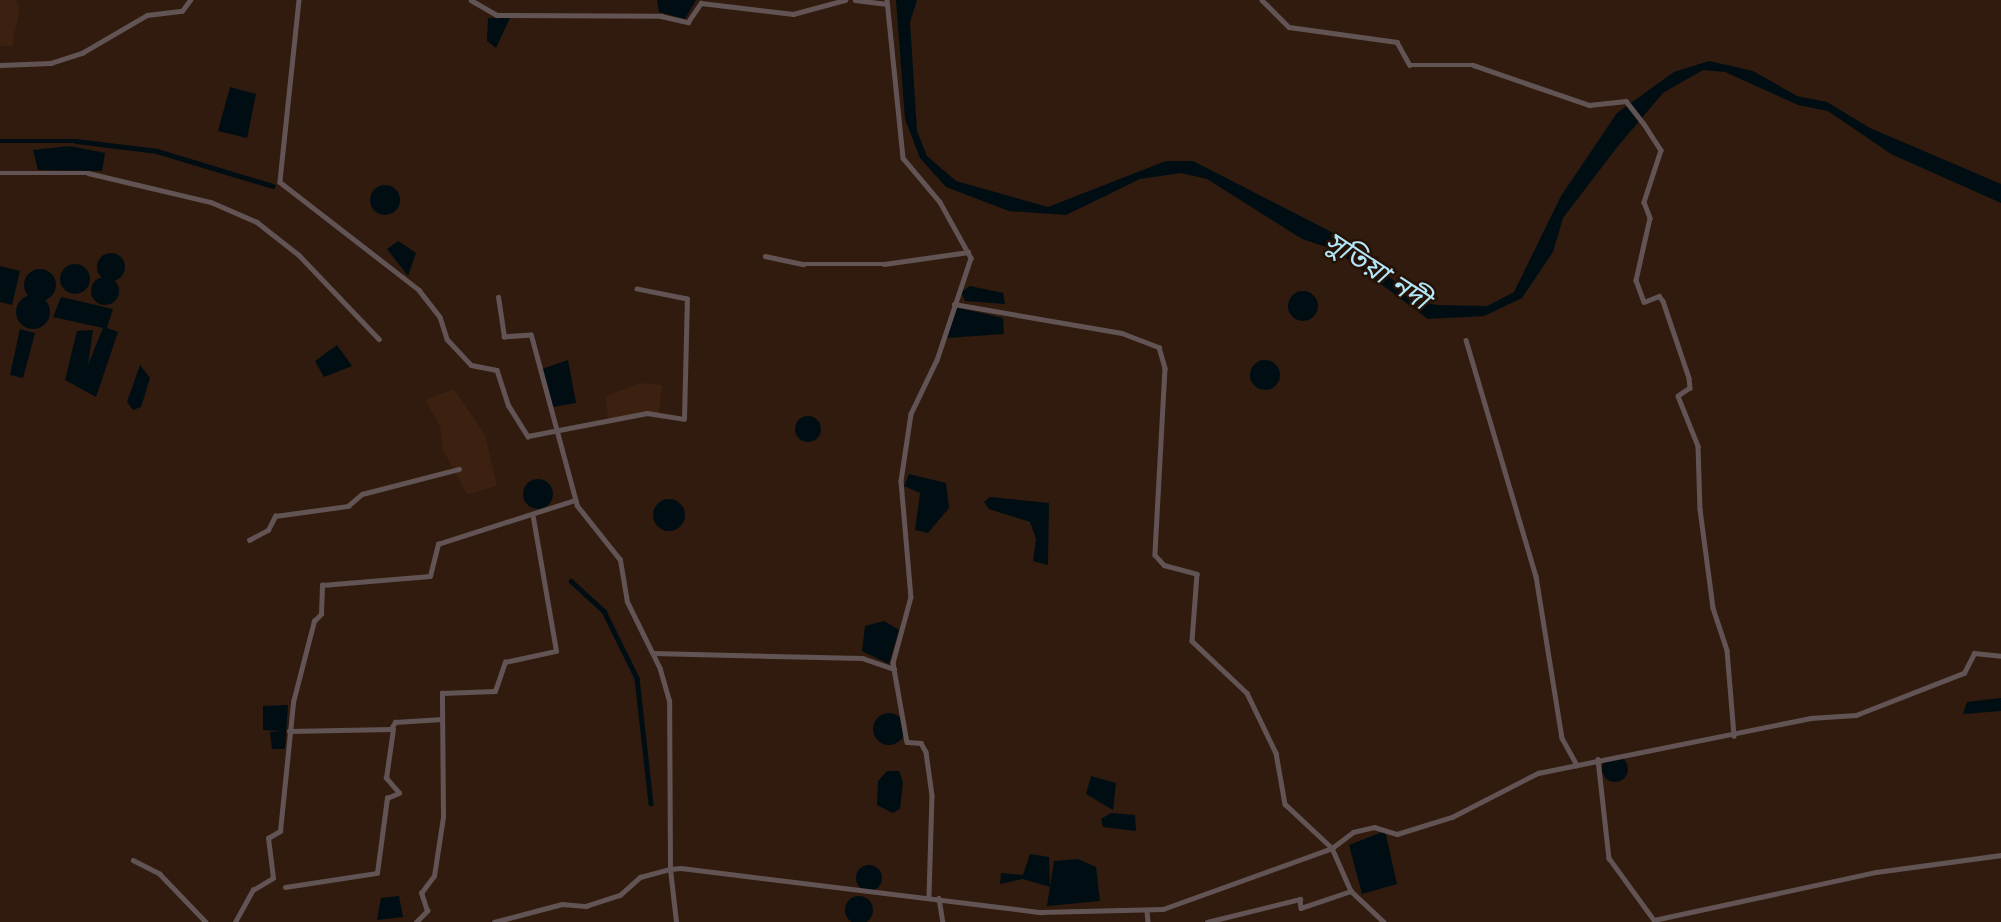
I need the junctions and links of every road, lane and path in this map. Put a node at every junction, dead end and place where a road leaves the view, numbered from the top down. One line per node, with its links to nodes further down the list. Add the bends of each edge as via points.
1 (190, 0): 9 (street, via 182,11 147,15 82,53 51,63)
2 (299, 0): 18 (street, via 280,182 419,290 440,317 447,339 471,365 497,370 528,436)
3 (471, 0): 7 (street, via 497,15 661,16 688,22)
4 (845, 0): 7 (street, via 793,14)
5 (855, 0): 8 (street)
6 (1262, 0): 29 (street, via 1300,30 1400,44 1410,65 1473,65 1589,105 1626,101 1661,150 1644,202 1650,218 1636,280 1644,302 1659,296 1663,302 1689,378 1690,388 1678,396 1698,446 1700,509 1713,608 1727,650)
7 (700, 1)
8 (887, 2): 11 (street, via 903,158)
9 (0, 65)
10 (0, 173): 16 (street, via 88,173 211,202 246,217 299,255)
11 (968, 252): 12 (street, via 884,264 803,264); 15 (street)
12 (765, 256)
13 (637, 289): 18 (street, via 687,299 684,419 647,413)
14 (498, 296): 18 (street, via 504,337 531,335)
15 (954, 304): 25 (street, via 911,414 901,481 911,597); 32 (street, via 1122,333 1159,346 1165,368 1155,555 1164,565 1197,573 1192,641 1247,693 1276,752 1285,804)
16 (379, 339)
17 (1466, 340): 31 (street, via 1539,587 1562,738)
18 (556, 430): 20 (street)
19 (459, 469): 22 (street, via 362,494 348,506 275,516 268,530)
20 (575, 500): 21 (street); 23 (street, via 595,536 620,560 627,602)
21 (533, 518): 26 (street, via 556,651 505,662 495,691 443,691); 28 (street, via 438,544 430,576 322,585 321,614 305,647)
22 (249, 540)
23 (653, 653): 25 (street, via 862,659); 35 (street, via 669,702)
24 (2001, 656): 29 (street, via 1975,653 1964,673 1869,711)
25 (894, 669): 38 (street, via 907,742 922,743 926,752 932,795)
26 (442, 719): 27 (street, via 395,722); 43 (street, via 443,817 434,876 421,893 427,911)
27 (393, 729): 28 (street); 36 (street, via 386,778 399,793 387,798 377,873)
28 (289, 731): 42 (street, via 280,831 268,838 272,880 253,890)
29 (1734, 736): 30 (street)
30 (1598, 759): 31 (street); 33 (street, via 1609,858 1654,920 1876,872)
31 (1577, 765): 32 (street, via 1511,783 1452,817 1398,834 1366,829)
32 (1332, 848): 37 (street); 40 (street)
33 (2001, 855)
34 (133, 860): 41 (street, via 160,874)
35 (670, 869): 38 (street, via 878,896); 44 (street, via 640,877 620,895 586,906 562,904); 45 (street)
36 (285, 887)
37 (1351, 891): 48 (street, via 1301,908 1300,899); 49 (street)
38 (929, 897): 39 (street)
39 (939, 898): 40 (street, via 1040,912); 46 (street)
40 (1147, 911): 47 (street)
41 (206, 922)
42 (235, 922)
43 (417, 922)
44 (495, 922)
45 (676, 922)
46 (943, 922)
47 (1148, 922)
48 (1207, 922)
49 (1384, 922)

